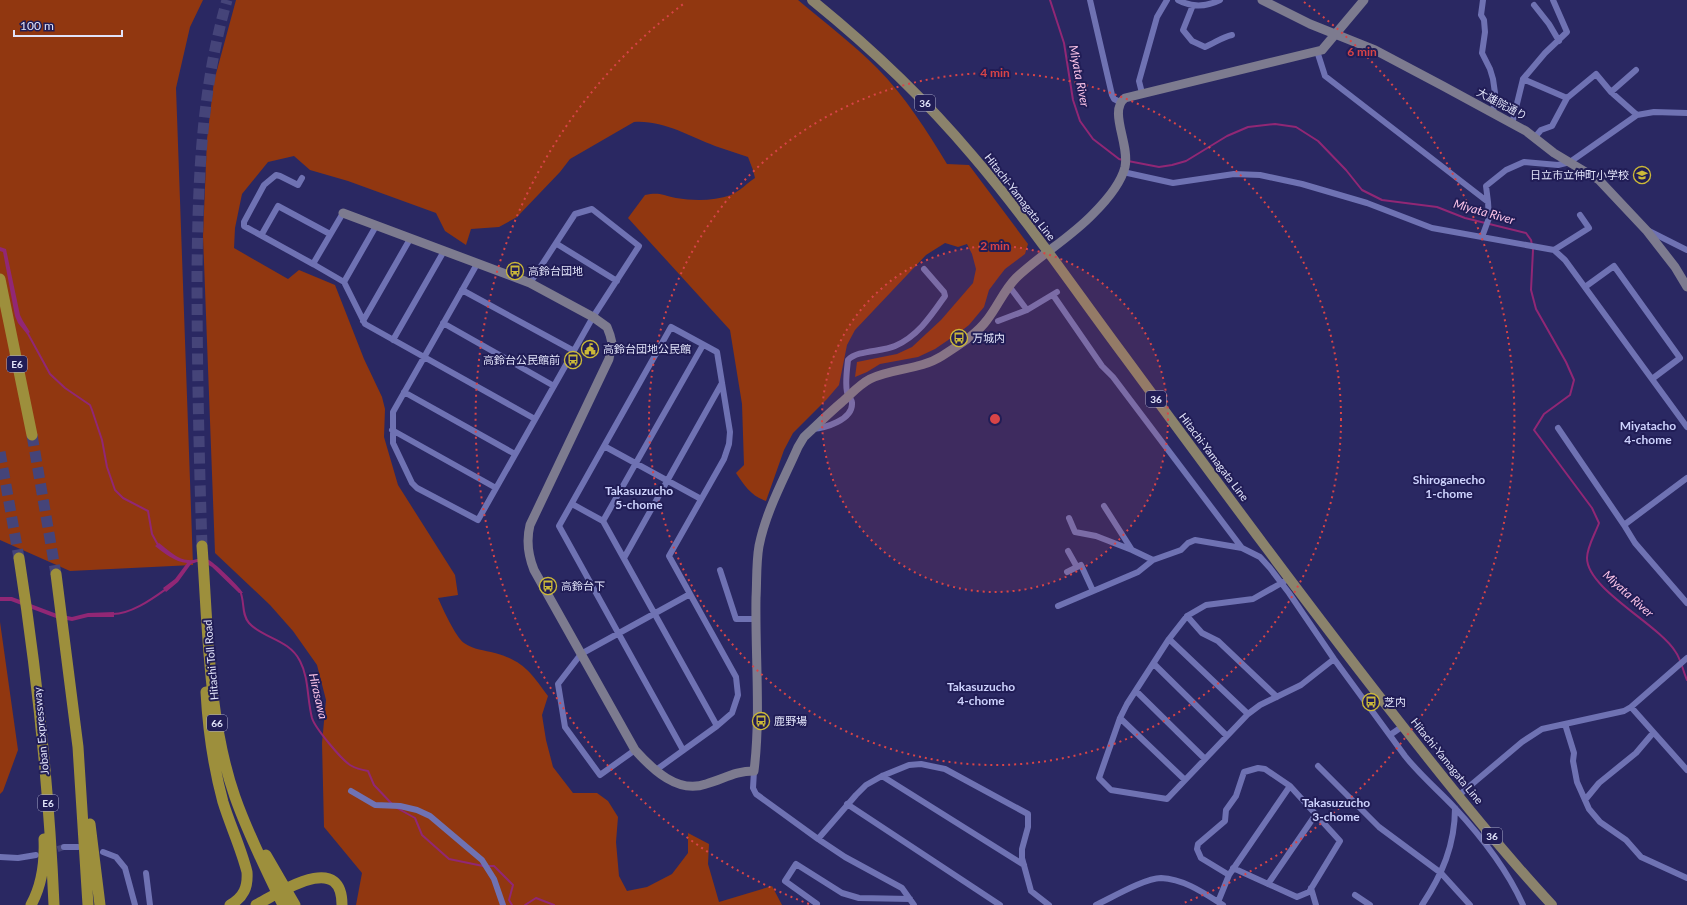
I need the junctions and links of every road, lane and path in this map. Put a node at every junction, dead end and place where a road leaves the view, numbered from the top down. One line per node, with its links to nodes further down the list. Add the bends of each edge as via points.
1 (812, 0): 43 (main road, Hitachi-Yamagata Line / 36, via 878,57 934,112 975,158)
2 (1090, 0): 21 (street, via 1112,95)
3 (1167, 0): 19 (street, via 1158,17 1139,81)
4 (1178, 0): 10 (street)
5 (1220, 0): 10 (street)
6 (1262, 0): 12 (street, 大雄院通り)
7 (1364, 0): 12 (street)
8 (1483, 0): 23 (street, via 1481,15 1485,32 1482,53 1490,68 1494,86)
9 (1553, 0): 14 (street, via 1568,32)
10 (1193, 5): 13 (street, via 1183,30 1192,41 1205,47 1222,37)
11 (1534, 5): 14 (street)
12 (1336, 34): 15 (street); 23 (street, 大雄院通り, via 1374,50)
13 (1232, 35)
14 (1559, 41): 17 (street, via 1540,58)
15 (1318, 51): 19 (street); 30 (street, via 1325,76)
16 (1636, 70): 18 (street)
17 (1523, 79): 20 (street); 25 (street)
18 (1611, 92): 20 (street, via 1596,74); 24 (street)
19 (1142, 93): 21 (street)
20 (1567, 98): 26 (street, via 1552,126 1541,130)
21 (1120, 102): 28 (street, via 1118,117 1126,156)
22 (1687, 113): 24 (street, via 1654,112)
23 (1493, 114): 25 (street, 大雄院通り)
24 (1637, 115): 27 (street)
25 (1512, 124): 26 (street, 大雄院通り)
26 (1535, 137): 27 (street, 大雄院通り)
27 (1570, 162): 30 (street, via 1558,165 1524,162 1486,186); 34 (street, 大雄院通り, via 1599,180)
28 (1124, 170): 37 (street, via 1173,183 1234,174 1260,175 1367,203 1432,228); 43 (street, via 1098,209)
29 (302, 178): 35 (street, via 298,185 276,175 264,186 244,222 244,226)
30 (1488, 202): 37 (street, via 1489,218)
31 (342, 213): 33 (street); 36 (street)
32 (1580, 215): 40 (street, via 1588,228)
33 (376, 226): 38 (street); 49 (street)
34 (1648, 231): 41 (street); 53 (street, 大雄院通り)
35 (262, 234): 36 (street, via 278,206); 44 (street)
36 (330, 234): 44 (street)
37 (1482, 237): 40 (street)
38 (410, 239): 42 (street); 57 (street)
39 (557, 244): 48 (street); 48 (street, via 575,214 592,209 639,246); 50 (street)
40 (1554, 250): 52 (street, via 1565,260)
41 (1687, 250)
42 (444, 251): 45 (street); 60 (street)
43 (1048, 253): 51 (street); 98 (main road, Hitachi-Yamagata Line / 36)
44 (313, 264): 49 (street)
45 (477, 264): 50 (street); 54 (street)
46 (924, 270): 68 (street, via 945,296 928,321 907,340 884,350 850,357 847,364 846,388)
47 (0, 279): 74 (highway, E6)
48 (617, 281): 56 (street)
49 (344, 282): 57 (street)
50 (530, 283): 56 (street)
51 (1008, 286): 55 (street); 68 (street, via 981,327 941,357 923,365 870,379)
52 (1585, 287): 64 (street); 64 (street, via 1614,266 1680,358)
53 (1687, 287)
54 (462, 290): 59 (street); 62 (street)
55 (1027, 310): 58 (street); 88 (street, via 1055,294 1102,366 1114,377)
56 (593, 317): 62 (street); 109 (street, via 607,327 612,343 609,359 534,515 528,542 534,570)
57 (363, 321): 60 (street)
58 (998, 321)
59 (443, 323): 63 (street); 66 (street)
60 (393, 340): 63 (street)
61 (703, 345): 65 (street, via 717,352); 75 (street, via 671,327); 77 (street)
62 (574, 351): 66 (street)
63 (424, 358): 67 (street); 69 (street)
64 (1652, 379): 70 (street)
65 (722, 383): 79 (street); 81 (street, via 730,432 729,444)
66 (554, 386): 69 (street)
67 (404, 392): 73 (street, via 393,412); 76 (street)
68 (849, 396): 72 (street); 72 (street, via 852,403 846,415 835,423)
69 (535, 419): 76 (street)
70 (1687, 427)
71 (1558, 428): 86 (street)
72 (812, 429): 105 (street, via 798,447 763,528 757,564)
73 (392, 430): 80 (street); 80 (street, via 393,443 416,488 478,520)
74 (31, 432)
75 (604, 446): 77 (street); 82 (street)
76 (516, 454): 80 (street)
77 (636, 463): 79 (street); 85 (street)
78 (1687, 478): 86 (street)
79 (668, 481): 81 (street); 91 (street)
80 (496, 488)
81 (701, 499): 100 (street, via 669,556)
82 (572, 504): 85 (street); 107 (street, via 559,526)
83 (1104, 506): 89 (street)
84 (1069, 518): 89 (street, via 1075,532 1096,536)
85 (603, 521): 91 (street)
86 (1624, 525): 101 (street, via 1635,543)
87 (202, 546): 106 (highway, Hitachi Toll Road / 66)
88 (1242, 548): 92 (street, via 1195,540 1181,550); 98 (street, via 1260,557)
89 (1132, 550): 92 (street)
90 (1068, 551): 94 (street)
91 (624, 558): 103 (street)
92 (1153, 560): 99 (street, via 1138,572)
93 (20, 561): 115 (highway, Joban Expressway / E6)
94 (1077, 567): 96 (street); 99 (street, via 1081,565)
95 (720, 570): 105 (street, via 736,619)
96 (1067, 572)
97 (57, 577): 125 (highway)
98 (1286, 581): 104 (street, via 1253,599 1206,605); 111 (street); 121 (main road, Hitachi-Yamagata Line / 36)
99 (1093, 591): 102 (street)
100 (690, 594): 103 (street); 120 (street, via 733,671 738,686 732,713)
101 (1687, 603)
102 (1058, 606)
103 (654, 613): 107 (street); 120 (street)
104 (1187, 616): 108 (street); 114 (street, via 1202,633 1218,641)
105 (756, 619): 132 (street, via 758,729)
106 (208, 622): 142 (highway, Hitachi Toll Road / 66, via 218,730 228,775); 168 (highway, via 204,656 212,752 223,801 247,872 248,883 244,893)
107 (618, 633): 109 (street); 127 (street)
108 (1169, 639): 112 (street); 117 (street)
109 (581, 654): 126 (street); 126 (street, via 558,684 565,726 600,775)
110 (1687, 658): 116 (street)
111 (1334, 659): 114 (street, via 1301,685); 123 (street)
112 (1154, 664): 113 (street); 124 (street)
113 (1136, 691): 118 (street); 128 (street)
114 (1277, 697): 117 (street)
115 (39, 701): 162 (highway, via 37,752 44,859 39,888); 163 (highway, Joban Expressway / E6)
116 (1631, 707): 119 (street, via 1616,713); 122 (street)
117 (1248, 714): 124 (street)
118 (1120, 718): 134 (street); 134 (street, via 1099,778 1103,782 1112,790 1167,799)
119 (1565, 724): 137 (street, via 1542,729 1522,742); 138 (street, via 1574,753 1577,782)
120 (717, 726): 127 (street)
121 (1403, 726): 123 (street); 137 (main road, Hitachi-Yamagata Line / 36)
122 (1653, 733): 131 (street); 138 (street)
123 (1390, 735): 140 (street, via 1415,769)
124 (1227, 736): 128 (street)
125 (78, 747): 164 (highway); 165 (highway)
126 (635, 750): 130 (street)
127 (684, 750): 130 (street)
128 (1205, 759): 134 (street)
129 (1318, 766): 152 (street, via 1379,827)
130 (656, 770): 132 (street, via 681,786 691,787 708,784 738,772)
131 (1687, 770)
132 (754, 771): 143 (street, via 753,788 756,794)
133 (882, 776): 139 (street, via 866,785); 149 (street); 149 (street, via 909,765 940,767 965,778 1028,814 1028,827 1022,849)
134 (1185, 780)
135 (1290, 786): 141 (street); 150 (street); 153 (street, via 1265,769 1244,772 1236,796 1226,810 1225,821 1198,844 1197,849 1201,858)
136 (351, 791): 172 (street, via 375,805 400,806 430,816 482,860 494,879)
137 (1458, 796): 182 (main road, Hitachi-Yamagata Line / 36)
138 (1585, 800): 154 (street, via 1600,822 1626,840 1642,857)
139 (847, 804): 143 (street); 174 (street)
140 (1455, 808): 152 (street, via 1454,832); 181 (street, via 1504,869)
141 (1316, 814): 155 (street); 156 (street, via 1340,841)
142 (244, 821): 170 (highway, Hitachi Toll Road / 66); 171 (highway)
143 (818, 840): 158 (street, via 902,888)
144 (64, 847): 145 (street)
145 (78, 847)
146 (103, 852): 166 (street, via 116,857 125,868)
147 (36, 855): 148 (street)
148 (0, 857)
149 (1024, 865): 175 (street, via 1031,891)
150 (1233, 868): 153 (street); 155 (street)
151 (146, 873): 167 (street)
152 (1442, 873): 179 (street); 180 (street)
153 (1229, 875): 160 (street)
154 (1687, 878)
155 (1268, 884): 156 (street, via 1297,897 1309,892)
156 (1311, 888): 177 (street)
157 (1355, 895): 178 (street)
158 (910, 899): 161 (street, via 859,898 842,893 796,864 786,881); 173 (street)
159 (341, 902): 169 (highway, via 340,890 334,882 324,877 311,878)
160 (1221, 903): 176 (street, via 1194,887 1160,878)
161 (817, 904)
162 (31, 905)
163 (54, 905)
164 (88, 905)
165 (100, 905)
166 (135, 905)
167 (150, 905)
168 (230, 905)
169 (256, 905)
170 (283, 905)
171 (295, 905)
172 (503, 905)
173 (914, 905)
174 (1000, 905)
175 (1049, 905)
176 (1096, 905)
177 (1316, 905)
178 (1370, 905)
179 (1422, 905)
180 (1470, 905)
181 (1523, 905)
182 (1552, 905)

